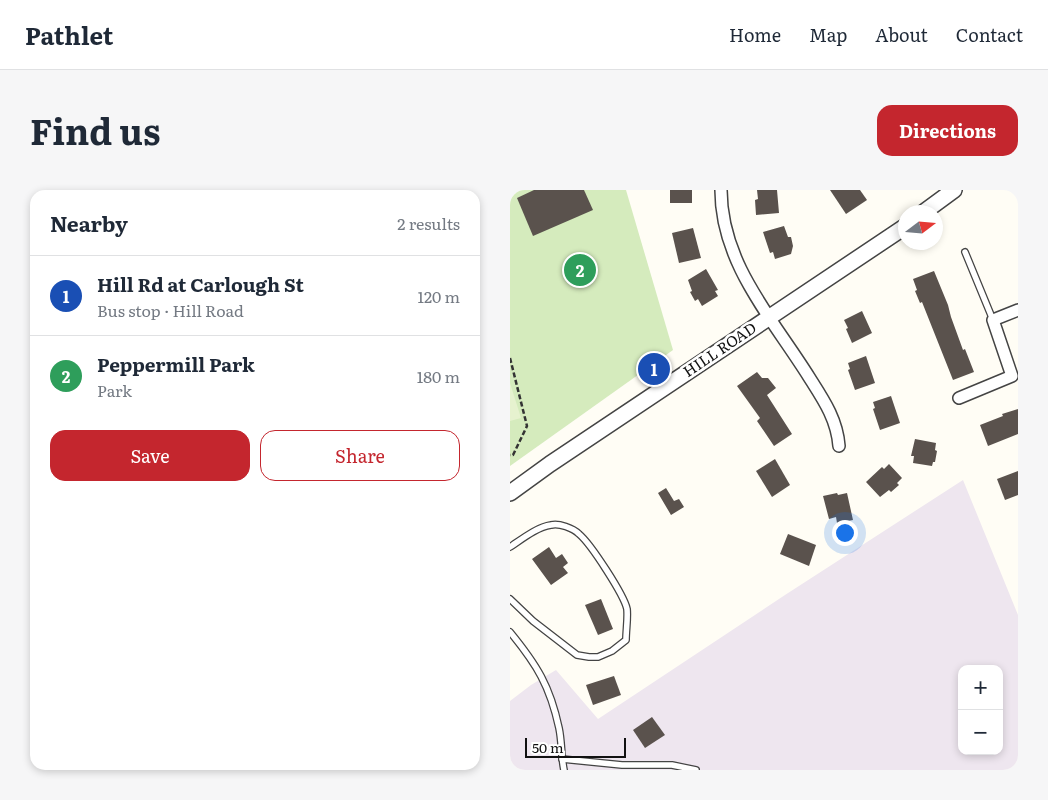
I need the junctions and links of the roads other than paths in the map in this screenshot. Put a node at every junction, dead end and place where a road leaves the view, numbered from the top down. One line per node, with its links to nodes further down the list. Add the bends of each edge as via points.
1 (721, 190): 7 (street, via 731,249)
2 (954, 190): 3 (street)
3 (934, 205)
4 (898, 231): 7 (street, HILL ROAD)
5 (965, 252): 8 (lane)
6 (1018, 310): 8 (street)
7 (769, 318): 11 (street, via 829,408); 12 (street, HILL ROAD)
8 (993, 320): 9 (street)
9 (1015, 374): 10 (street)
10 (959, 398)
11 (839, 446)
12 (510, 492)
13 (510, 546): 14 (lane, via 552,524 579,534 594,551 627,608 626,640 598,657 577,655)
14 (510, 599)
15 (510, 632): 16 (lane, via 538,668 552,697 560,730)
16 (562, 758): 17 (lane); 18 (lane, via 672,765)
17 (564, 770)
18 (696, 770)

